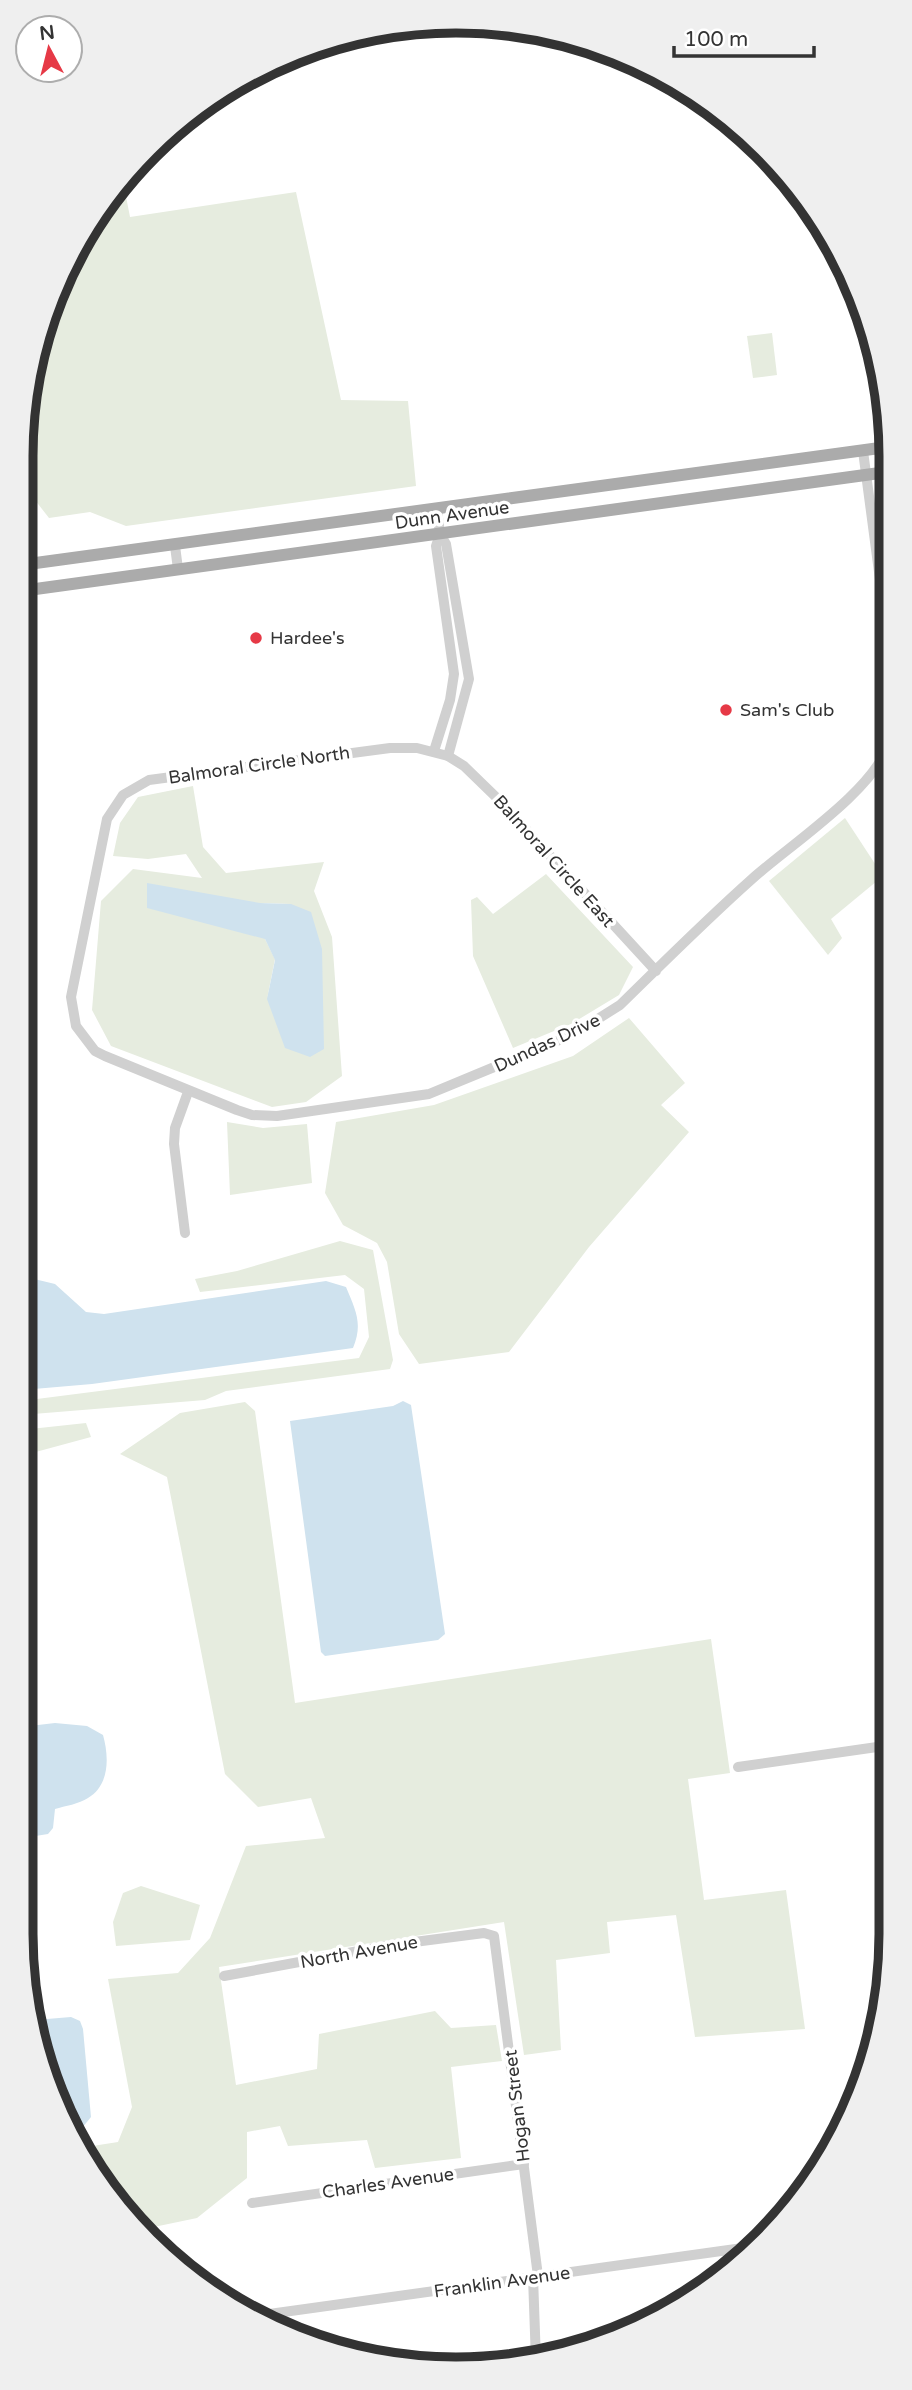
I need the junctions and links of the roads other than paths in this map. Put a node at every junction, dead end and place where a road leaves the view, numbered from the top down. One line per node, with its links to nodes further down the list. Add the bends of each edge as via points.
1 (879, 448): 2 (main road, Dunn Avenue)
2 (863, 451): 4 (street); 5 (main road, Dunn Avenue)
3 (879, 473): 4 (main road, Dunn Avenue)
4 (866, 475): 6 (main road, Dunn Avenue); 10 (street)
5 (437, 509): 6 (street); 7 (main road, Dunn Avenue)
6 (440, 534): 9 (main road, Dunn Avenue); 12 (street, via 436,546 454,674); 13 (street, via 446,544 469,679)
7 (174, 546): 8 (main road, Dunn Avenue); 9 (street)
8 (33, 562)
9 (177, 569): 11 (main road, Dunn Avenue)
10 (879, 572)
11 (33, 589)
12 (434, 751): 13 (street, Balmoral Circle East); 15 (street, Balmoral Circle North, via 383,748 149,780)
13 (447, 756): 16 (street, Balmoral Circle East, via 490,790)
14 (879, 761): 16 (street, Dundas Drive, via 860,788 754,878)
15 (136, 786): 17 (street, Dundas Drive, via 113,807 99,846 71,997 73,1012 82,1037 95,1051)
16 (656, 971): 17 (street, Dundas Drive, via 588,1028 416,1097 268,1117)
17 (188, 1092): 18 (street, via 174,1144)
18 (185, 1233)
19 (879, 1747): 20 (street)
20 (738, 1767)
21 (494, 1936): 22 (street, North Avenue, via 484,1933 391,1945); 23 (street, Hogan Street)
22 (224, 1976)
23 (524, 2164): 24 (street, Charles Avenue); 26 (street, Hogan Street)
24 (252, 2203)
25 (739, 2249): 26 (street, Franklin Avenue)
26 (536, 2277): 27 (street, Franklin Avenue); 28 (street, Hogan Street)
27 (271, 2314)
28 (537, 2349)

